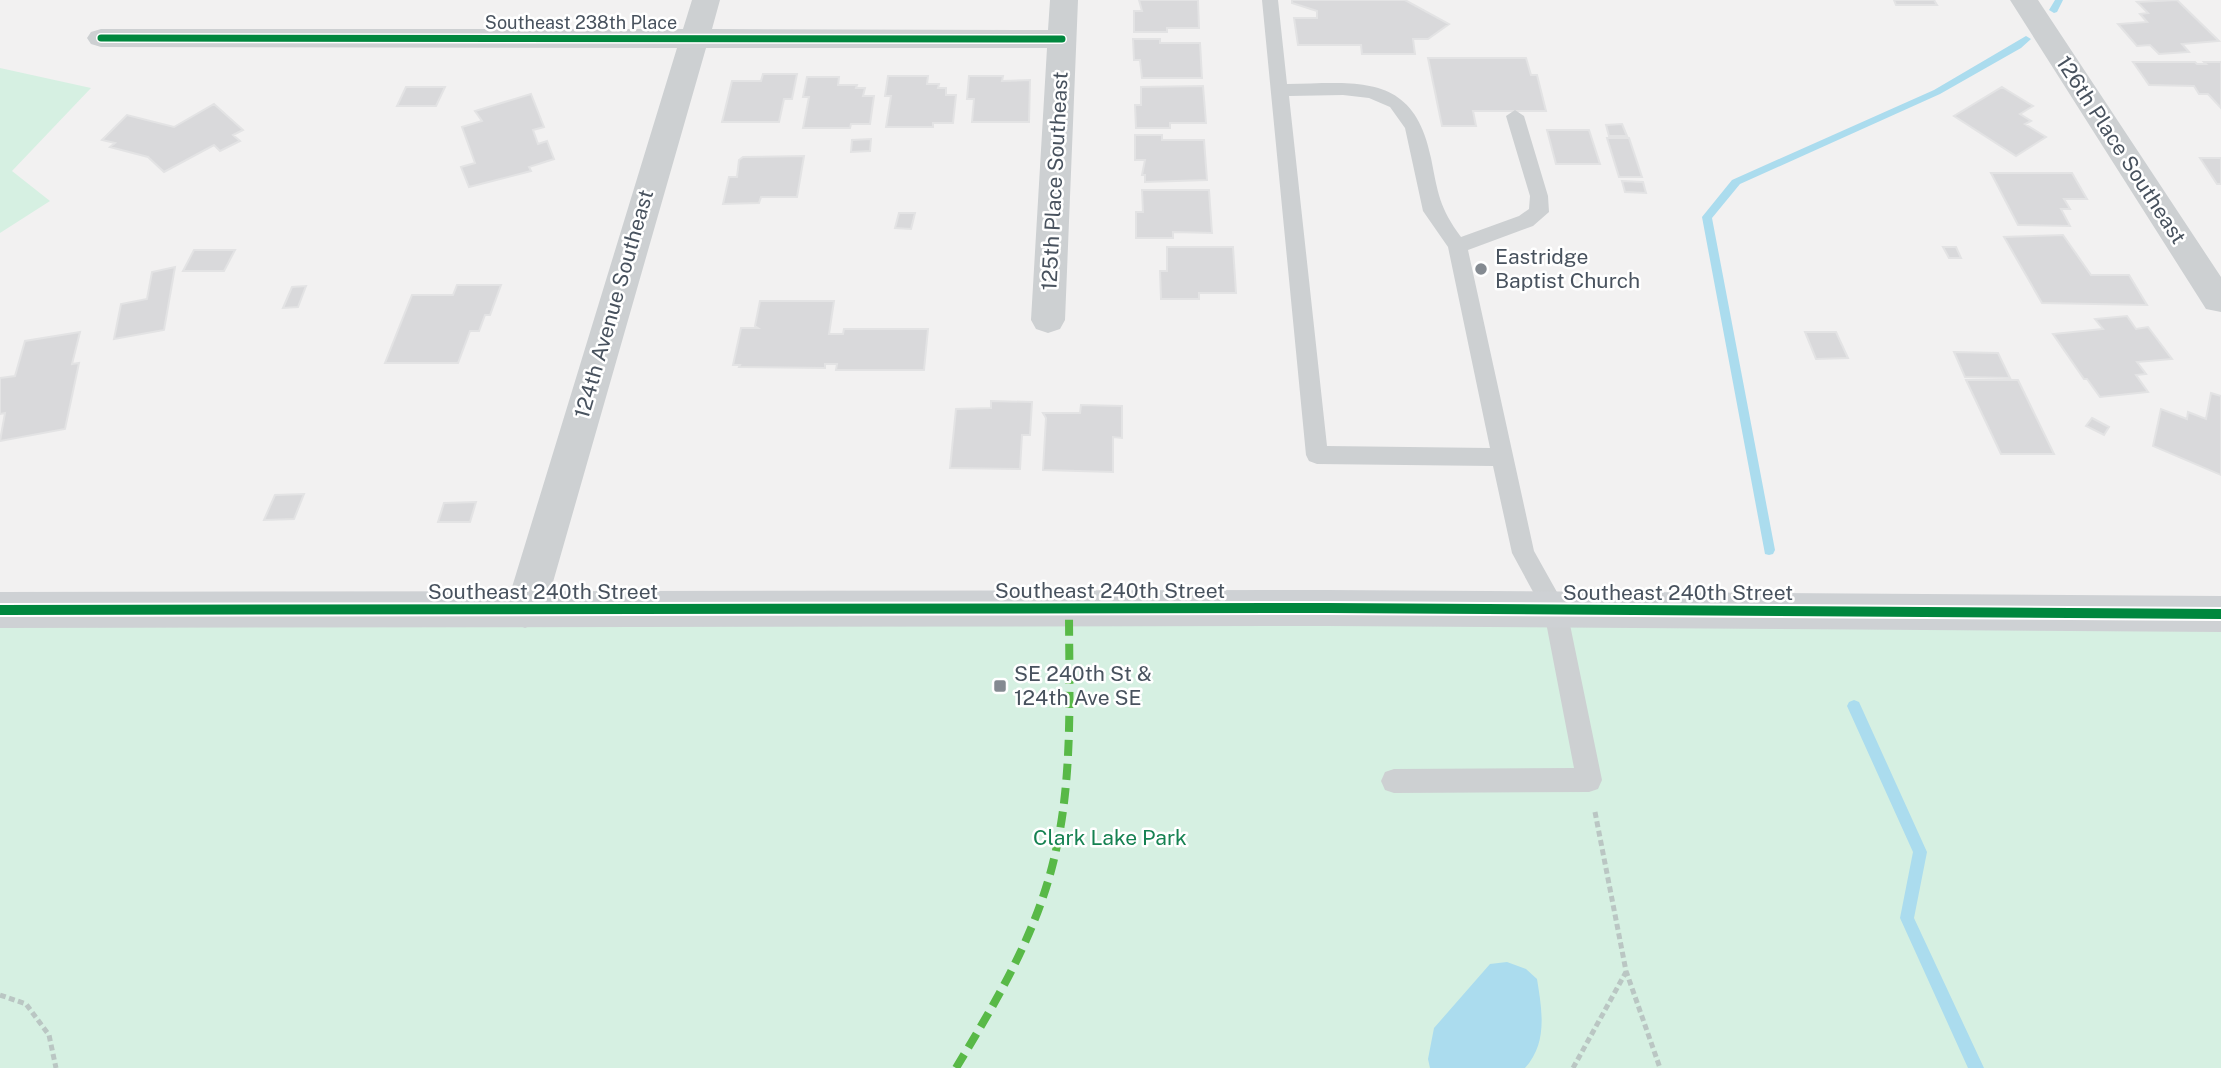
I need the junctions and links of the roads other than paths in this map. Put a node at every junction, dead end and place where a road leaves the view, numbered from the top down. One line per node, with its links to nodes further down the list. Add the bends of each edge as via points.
1 (706, 0): 6 (street, 124th Avenue Southeast)
2 (1064, 0): 7 (street, 125th Place Southeast)
3 (1270, 0): 8 (lane)
4 (2024, 0): 11 (street, 126th Place Southeast)
5 (101, 38): 6 (street, Southeast 238th Place)
6 (692, 39): 7 (street, Southeast 238th Place); 15 (street, 124th Avenue Southeast)
7 (1062, 39): 12 (street, 125th Place Southeast)
8 (1279, 90): 10 (lane, via 1352,90 1382,95 1401,105 1412,119 1434,211); 13 (lane, via 1317,455)
9 (1515, 116): 10 (lane, via 1539,196 1539,212)
10 (1457, 246): 13 (lane)
11 (2218, 300)
12 (1048, 320)
13 (1503, 457): 16 (lane, via 1523,552)
14 (0, 610): 15 (main road, Southeast 240th Street)
15 (525, 610): 16 (main road, Southeast 240th Street)
16 (1555, 610): 17 (main road, Southeast 240th Street); 18 (lane, via 1589,780)
17 (2221, 614)
18 (1394, 781)

